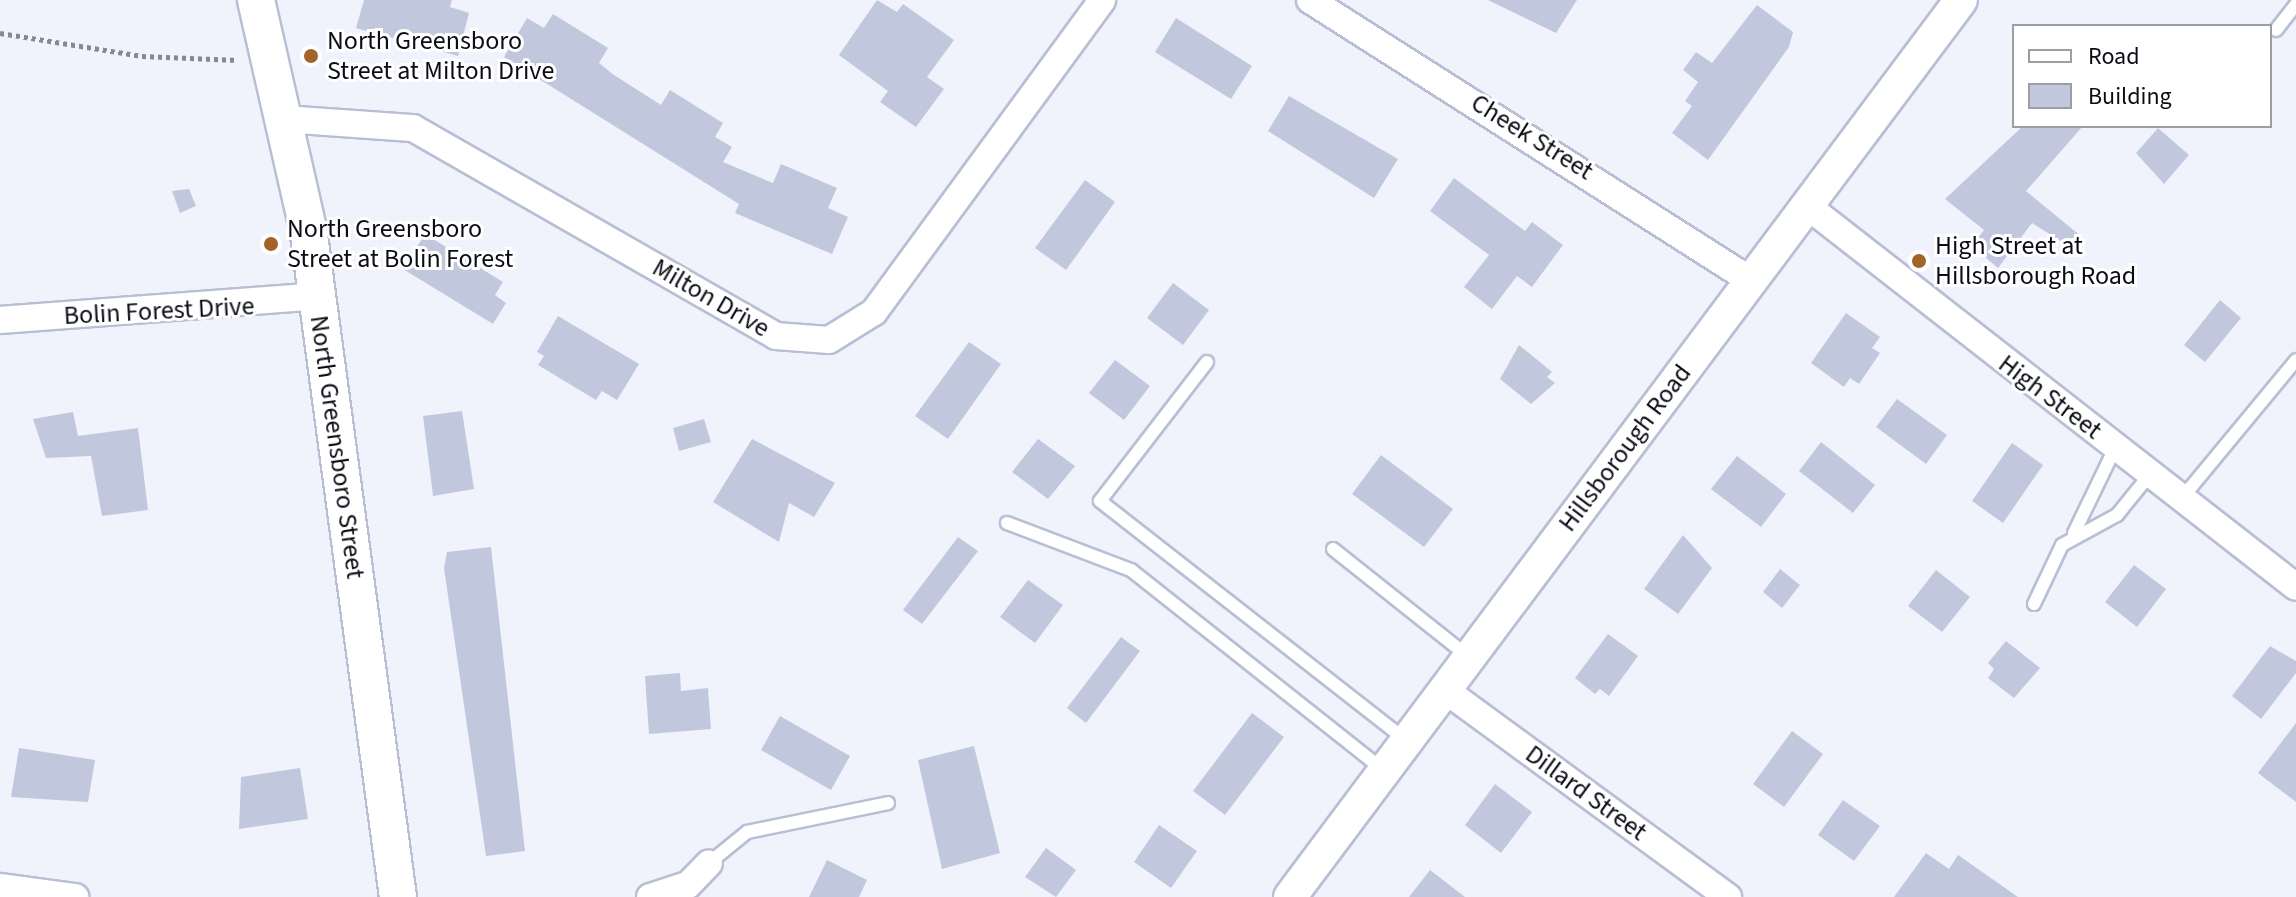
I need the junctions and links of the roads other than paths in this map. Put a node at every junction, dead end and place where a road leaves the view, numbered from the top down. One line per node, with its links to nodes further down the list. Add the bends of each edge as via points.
1 (256, 0): 7 (main road, North Greensboro Street)
2 (1102, 0): 7 (street, Milton Drive, via 874,312 829,340 776,336 413,128)
3 (1310, 0): 9 (street, Cheek Street)
4 (1961, 0): 8 (street, Hillsborough Road)
5 (2296, 4): 6 (lane)
6 (2276, 30)
7 (283, 119): 10 (main road, North Greensboro Street)
8 (1806, 205): 9 (street, Hillsborough Road); 14 (street, High Street)
9 (1750, 280): 22 (street, Hillsborough Road)
10 (317, 296): 11 (street, Bolin Forest Drive); 30 (main road, North Greensboro Street)
11 (0, 320)
12 (2296, 360): 16 (lane)
13 (1207, 362): 24 (lane, via 1100,501)
14 (2116, 446): 15 (street, High Street); 18 (lane)
15 (2151, 473): 16 (street, High Street); 18 (lane, via 2117,515)
16 (2182, 498): 20 (street, High Street)
17 (1007, 523): 25 (lane, via 1131,570)
18 (2074, 533): 21 (lane)
19 (1333, 549): 22 (lane)
20 (2296, 587)
21 (2034, 604)
22 (1469, 657): 23 (street, Hillsborough Road)
23 (1445, 690): 24 (street, Hillsborough Road); 33 (street, Dillard Street)
24 (1407, 741): 25 (street, Hillsborough Road)
25 (1384, 771): 32 (street, Hillsborough Road)
26 (888, 803): 27 (lane, via 747,832)
27 (709, 863): 31 (street, via 688,885)
28 (0, 887): 29 (street)
29 (75, 897)
30 (398, 897)
31 (650, 897)
32 (1290, 897)
33 (1728, 897)

